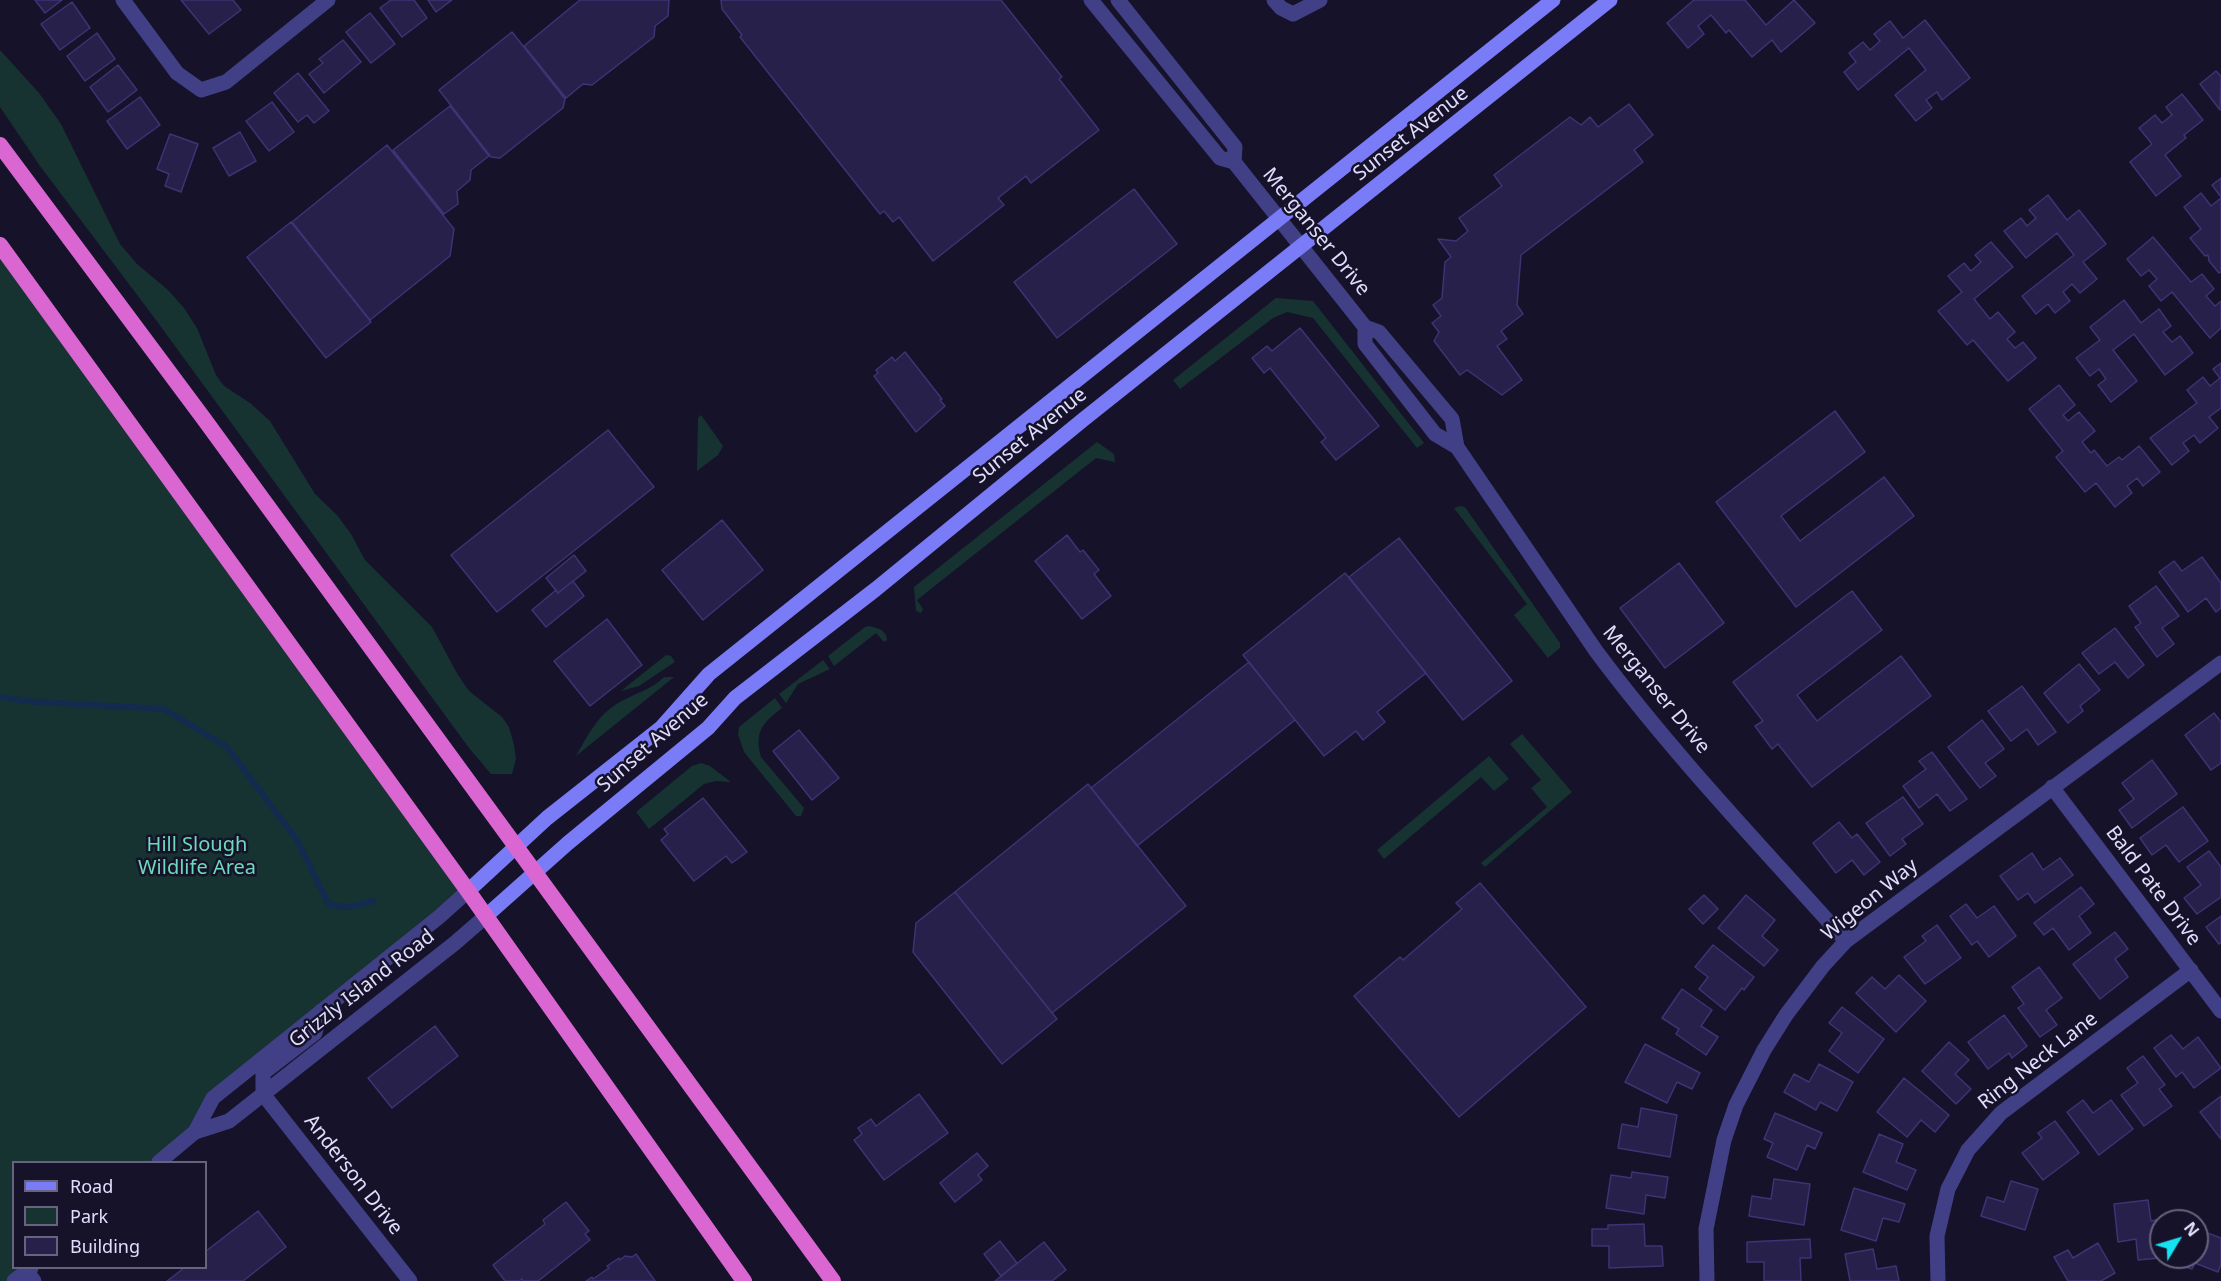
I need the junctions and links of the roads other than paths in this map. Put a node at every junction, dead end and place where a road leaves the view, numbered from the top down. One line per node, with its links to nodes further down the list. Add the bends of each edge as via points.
1 (123, 0): 2 (street, via 177,73 201,90 226,82)
2 (328, 0)
3 (1091, 0): 10 (street, Merganser Drive, via 1220,158)
4 (1118, 0): 10 (street, Merganser Drive, via 1235,147)
5 (1275, 0): 6 (street, via 1293,14)
6 (1320, 0)
7 (1553, 0): 11 (main road, Sunset Avenue)
8 (1610, 0): 13 (main road, Sunset Avenue)
9 (0, 145): 18 (highway)
10 (1234, 162): 11 (street, Merganser Drive)
11 (1278, 218): 13 (street, Merganser Drive); 18 (main road, Sunset Avenue, via 709,674 661,728)
12 (0, 246): 20 (highway)
13 (1302, 246): 14 (street, Merganser Drive); 19 (main road, Sunset Avenue, via 735,698 708,728)
14 (1365, 327): 15 (street, Merganser Drive, via 1365,344 1435,434); 15 (street, Merganser Drive, via 1379,332 1452,419)
15 (1457, 447): 22 (street, Merganser Drive, via 1618,682)
16 (2221, 663): 17 (street, Wigeon Way)
17 (2052, 787): 22 (street, Wigeon Way); 23 (street, Bald Pate Drive)
18 (517, 846): 19 (highway); 20 (main road, Sunset Avenue)
19 (535, 872): 21 (main road, Sunset Avenue); 33 (highway)
20 (468, 891): 21 (highway); 24 (street, Grizzly Island Road)
21 (486, 916): 26 (street, Grizzly Island Road); 32 (highway)
22 (1846, 941): 34 (street, Wigeon Way, via 1786,1015 1736,1105 1724,1140 1706,1229)
23 (2191, 970): 25 (street, Bald Pate Drive); 35 (street, Ring Neck Lane, via 2001,1113 1968,1150 1948,1188 1937,1236)
24 (321, 1011): 26 (street, Grizzly Island Road, via 315,1033 263,1074); 27 (street, Grizzly Island Road, via 213,1098)
25 (2221, 1011)
26 (263, 1094): 27 (street, Grizzly Island Road, via 229,1121); 31 (street, Anderson Drive)
27 (195, 1132): 28 (street, Grizzly Island Road)
28 (160, 1161)
29 (30, 1273): 30 (street)
30 (14, 1281)
31 (411, 1281)
32 (744, 1281)
33 (833, 1281)
34 (1707, 1281)
35 (1938, 1281)

